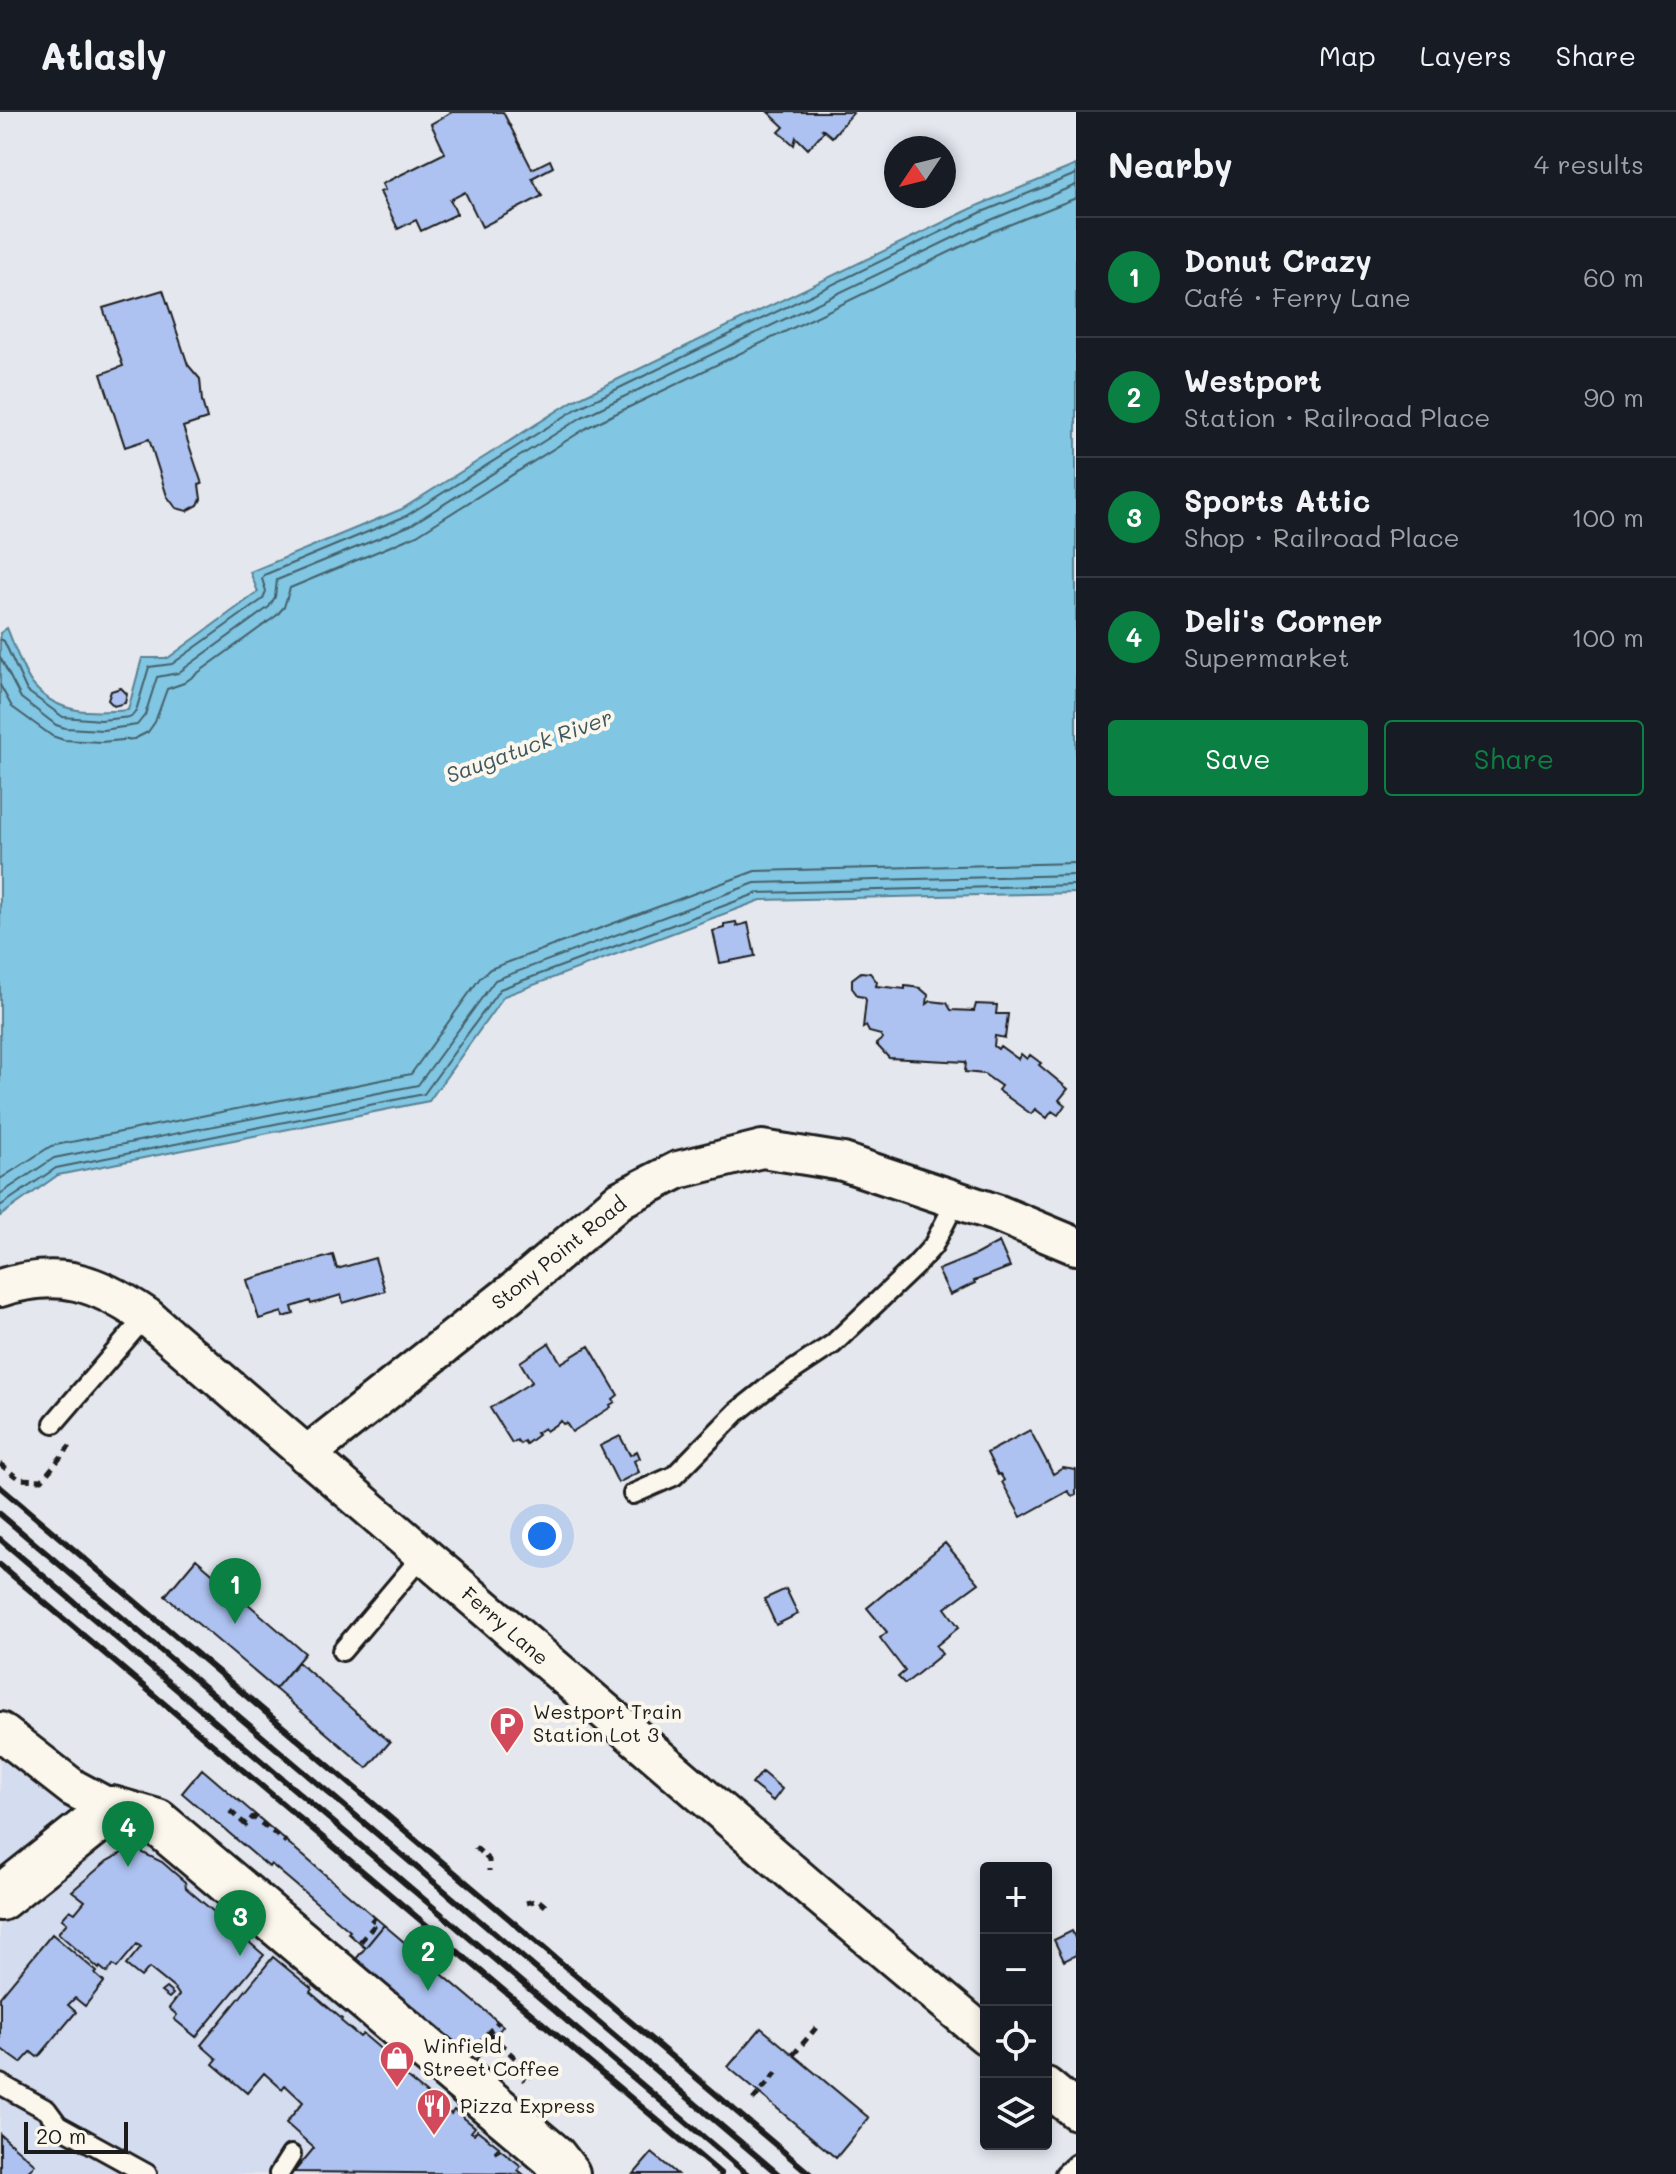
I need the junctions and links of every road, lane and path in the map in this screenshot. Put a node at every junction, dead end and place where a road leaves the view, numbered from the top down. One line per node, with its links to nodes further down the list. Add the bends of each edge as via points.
1 (957, 1199): 2 (street, Stony Point Road); 7 (street, Stony Point Road, via 843,1162 762,1149 678,1170 621,1199); 9 (lane, via 933,1246 833,1344 737,1412 674,1476)
2 (1076, 1246)
3 (0, 1288): 4 (street, Ferry Lane, via 34,1279 72,1280 109,1292)
4 (146, 1316): 5 (lane); 7 (street, Ferry Lane)
5 (54, 1423)
6 (75, 1441): 8 (path, via 42,1480 19,1479)
7 (306, 1455): 10 (street, Ferry Lane)
8 (0, 1464)
9 (633, 1494)
10 (423, 1555): 11 (lane); 25 (street, Ferry Lane)
11 (342, 1651)
12 (0, 1731): 13 (street, via 73,1788)
13 (112, 1809): 18 (street); 39 (street, via 157,1822 175,1835 553,2156)
14 (230, 1811): 15 (path, via 246,1825 253,1817)
15 (286, 1842)
16 (475, 1847): 17 (path, via 489,1860)
17 (489, 1871)
18 (0, 1898)
19 (526, 1903): 20 (path, via 538,1900)
20 (549, 1909)
21 (375, 1917): 22 (path)
22 (360, 1943)
23 (498, 2022): 26 (path)
24 (816, 2028): 28 (path)
25 (980, 2031)
26 (489, 2033): 27 (path); 30 (path, via 532,2074 525,2081)
27 (477, 2046)
28 (793, 2055)
29 (777, 2072): 33 (path)
30 (515, 2074)
31 (0, 2084): 37 (lane, via 47,2110 58,2125)
32 (1052, 2091): 34 (street)
33 (753, 2100)
34 (1076, 2111)
35 (291, 2155): 38 (lane)
36 (1076, 2164): 40 (lane)
37 (147, 2174)
38 (279, 2174)
39 (567, 2174)
40 (1065, 2174)

